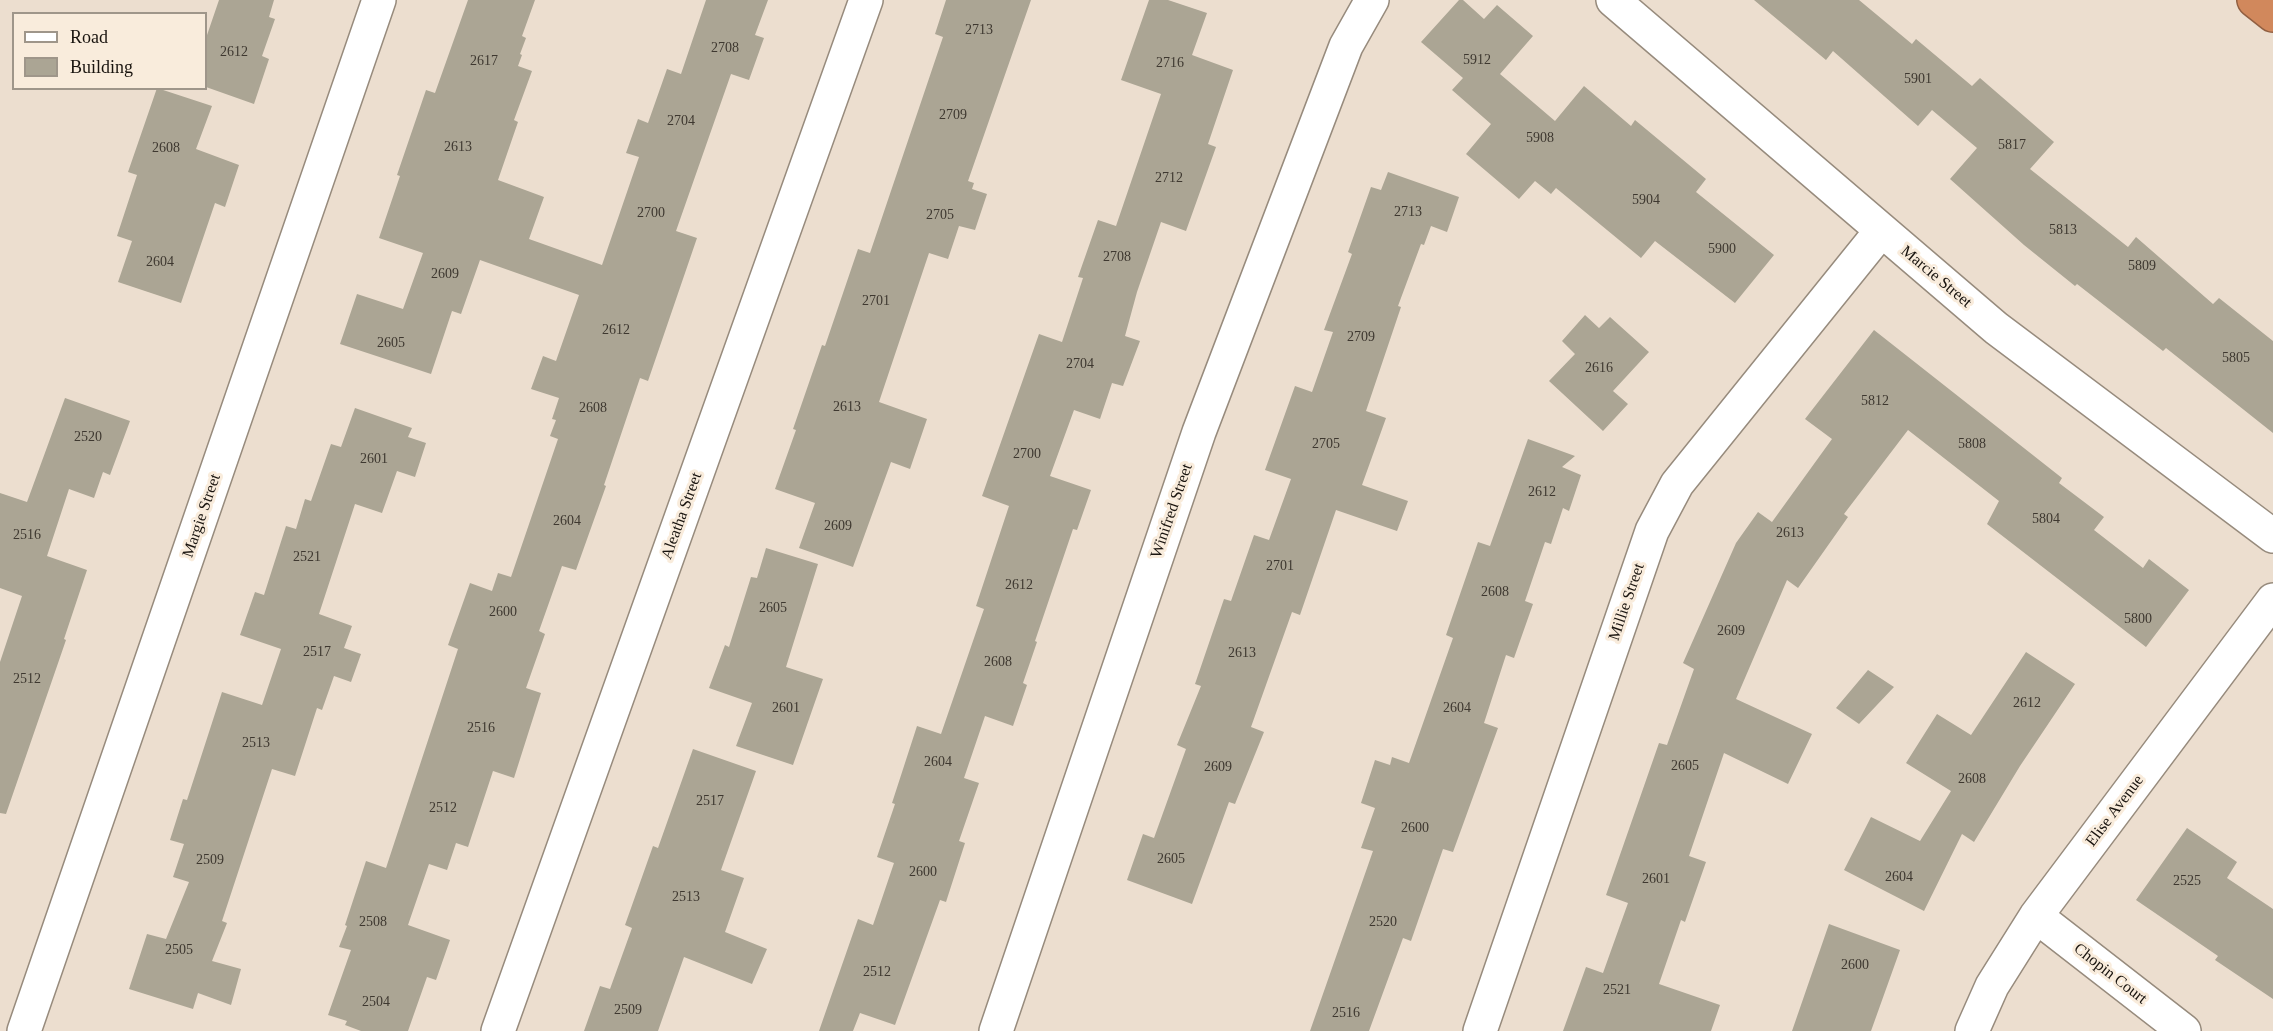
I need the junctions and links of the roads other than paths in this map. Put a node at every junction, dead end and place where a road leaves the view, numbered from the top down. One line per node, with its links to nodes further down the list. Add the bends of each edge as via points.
1 (379, 0): 11 (street, Margie Street)
2 (866, 0): 12 (street, Aleatha Street)
3 (1372, 0): 13 (street, Winifred Street, via 1346,46 1199,432)
4 (1613, 0): 7 (street, Marcie Street)
5 (2254, 0): 6 (highway)
6 (2273, 15)
7 (1881, 231): 8 (street, Marcie Street, via 1996,328); 14 (street, Millie Street, via 1677,484 1652,531)
8 (2273, 536)
9 (2273, 600): 10 (street, Elise Avenue)
10 (2036, 916): 15 (street, Elise Avenue, via 1992,986); 16 (street, Chopin Court)
11 (24, 1031)
12 (498, 1031)
13 (996, 1031)
14 (1480, 1031)
15 (1972, 1031)
16 (2184, 1031)

